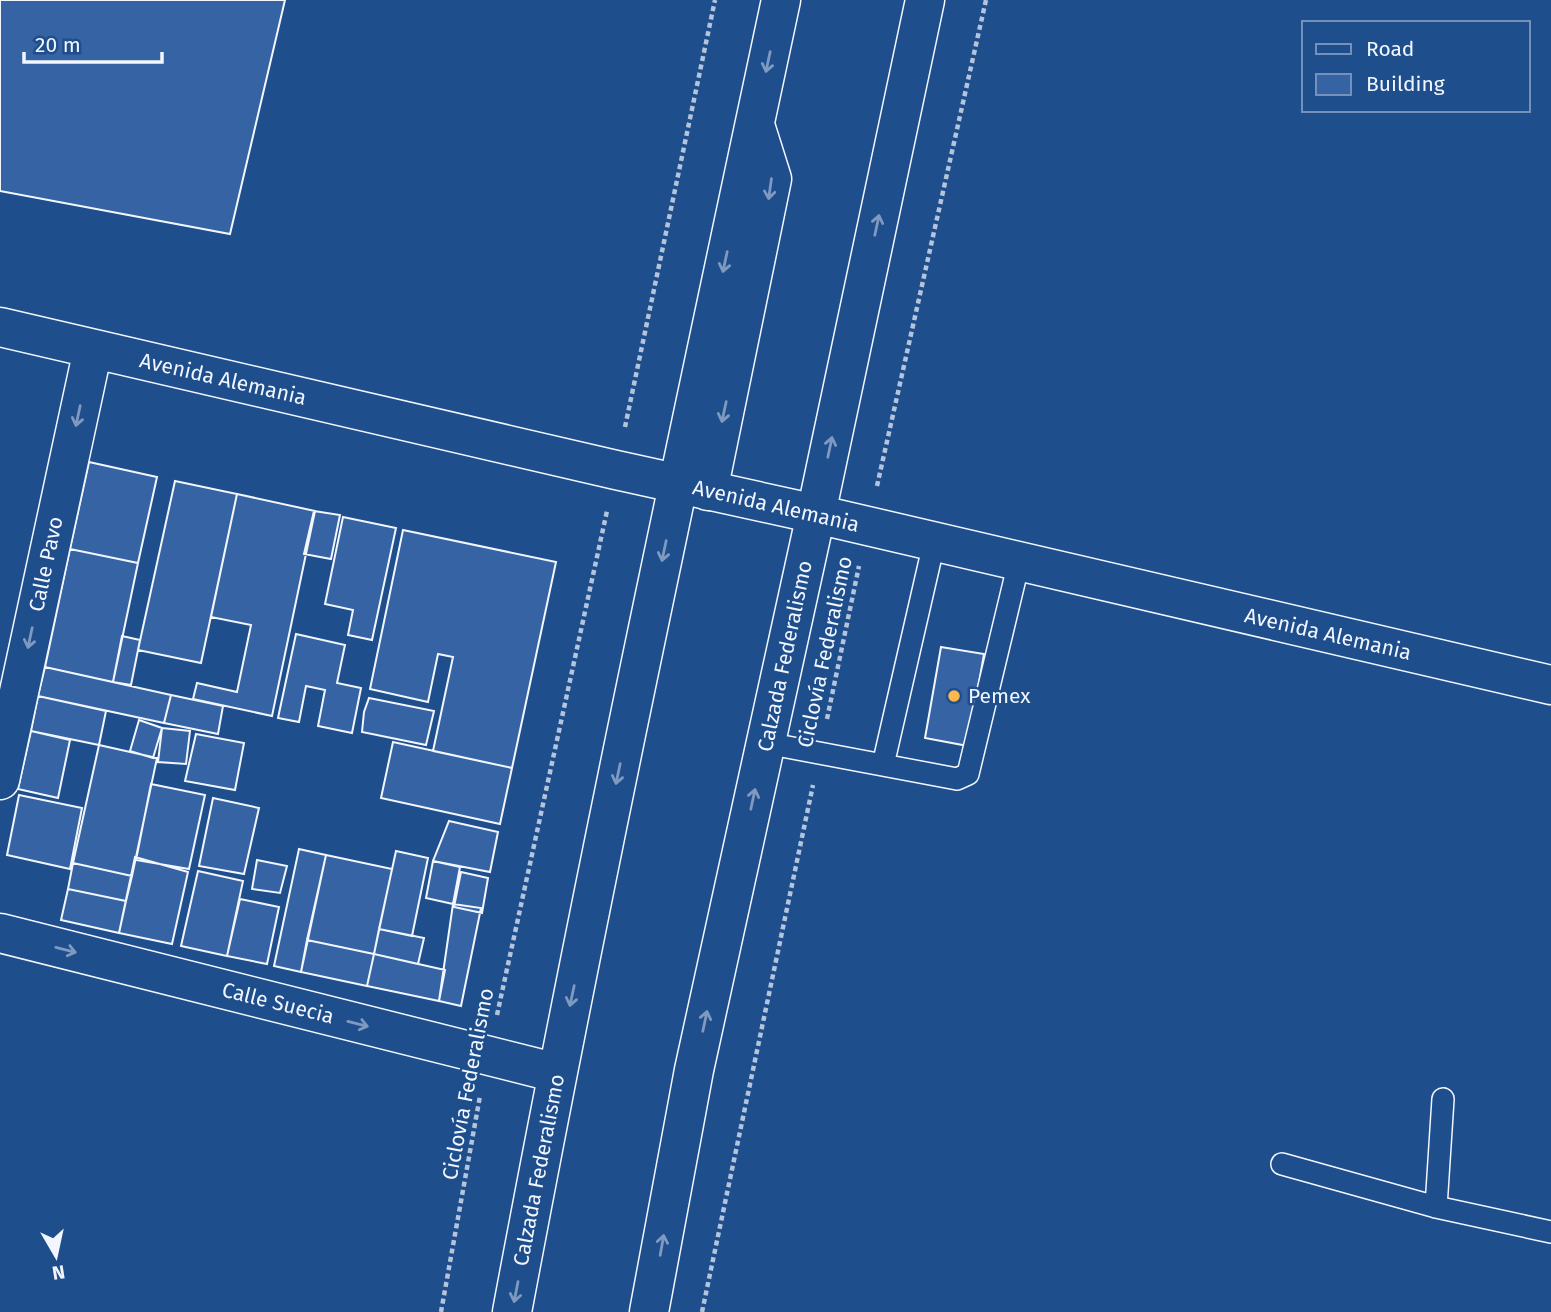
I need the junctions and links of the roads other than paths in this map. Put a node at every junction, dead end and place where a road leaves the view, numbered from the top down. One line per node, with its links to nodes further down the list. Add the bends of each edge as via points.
1 (781, 0): 5 (main road, Calzada Federalismo, one-way to 5, via 755,123)
2 (925, 0): 6 (main road, Calzada Federalismo, one-way to 2)
3 (0, 327): 4 (main road, Avenida Alemania)
4 (93, 349): 5 (main road, Avenida Alemania); 12 (main road, Calle Pavo, one-way to 12)
5 (693, 488): 6 (main road, Avenida Alemania); 14 (main road, Calzada Federalismo, one-way to 14)
6 (816, 514): 7 (main road, Avenida Alemania); 10 (main road, Calzada Federalismo)
7 (934, 543): 8 (main road, Avenida Alemania); 11 (lane)
8 (1019, 562): 9 (main road, Avenida Alemania); 11 (lane, via 968,774 957,779)
9 (1551, 685)
10 (766, 743): 11 (lane); 20 (main road, Calzada Federalismo, one-way to 10, via 694,1070)
11 (883, 765)
12 (0, 780)
13 (0, 933): 14 (main road, Calle Suecia, one-way to 14)
14 (556, 1073): 19 (main road, Calzada Federalismo, one-way to 19)
15 (1443, 1099): 17 (lane)
16 (1282, 1164): 17 (lane)
17 (1436, 1207): 18 (lane)
18 (1551, 1233)
19 (512, 1312)
20 (649, 1312)

